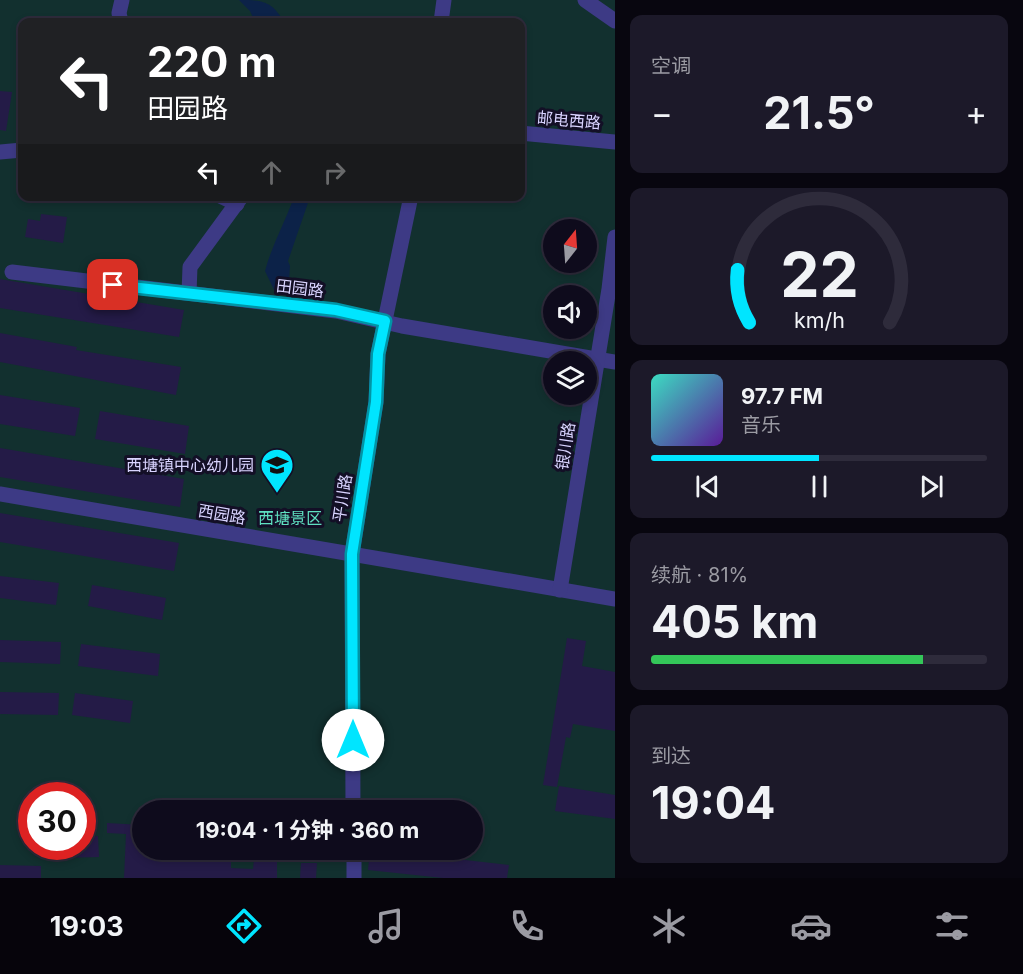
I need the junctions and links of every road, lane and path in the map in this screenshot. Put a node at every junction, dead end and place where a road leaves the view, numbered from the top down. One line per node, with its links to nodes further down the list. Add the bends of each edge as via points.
1 (122, 0): 4 (street)
2 (444, 0): 5 (street)
3 (585, 0): 6 (street)
4 (120, 18)
5 (442, 18)
6 (615, 21)
7 (525, 133): 8 (street, 邮电西路)
8 (615, 142)
9 (18, 150): 10 (street)
10 (0, 152)
11 (238, 201): 15 (street, via 190,267)
12 (410, 201): 16 (street, 平川路)
13 (615, 237): 18 (street, 银川路)
14 (12, 272): 15 (street, 田园路)
15 (189, 293): 16 (street, 田园路, via 336,310)
16 (385, 321): 17 (street, 田园路); 22 (street, 平川路)
17 (544, 351)
18 (597, 359): 19 (street, 田园路)
19 (615, 362)
20 (590, 405): 23 (street, 银川路)
21 (0, 495): 22 (street, 西园路)
22 (352, 554): 23 (street, 西园路); 25 (street, 平川路)
23 (560, 590): 24 (street, 西园路)
24 (615, 599)
25 (353, 800)
26 (354, 860): 27 (street)
27 (354, 878)

